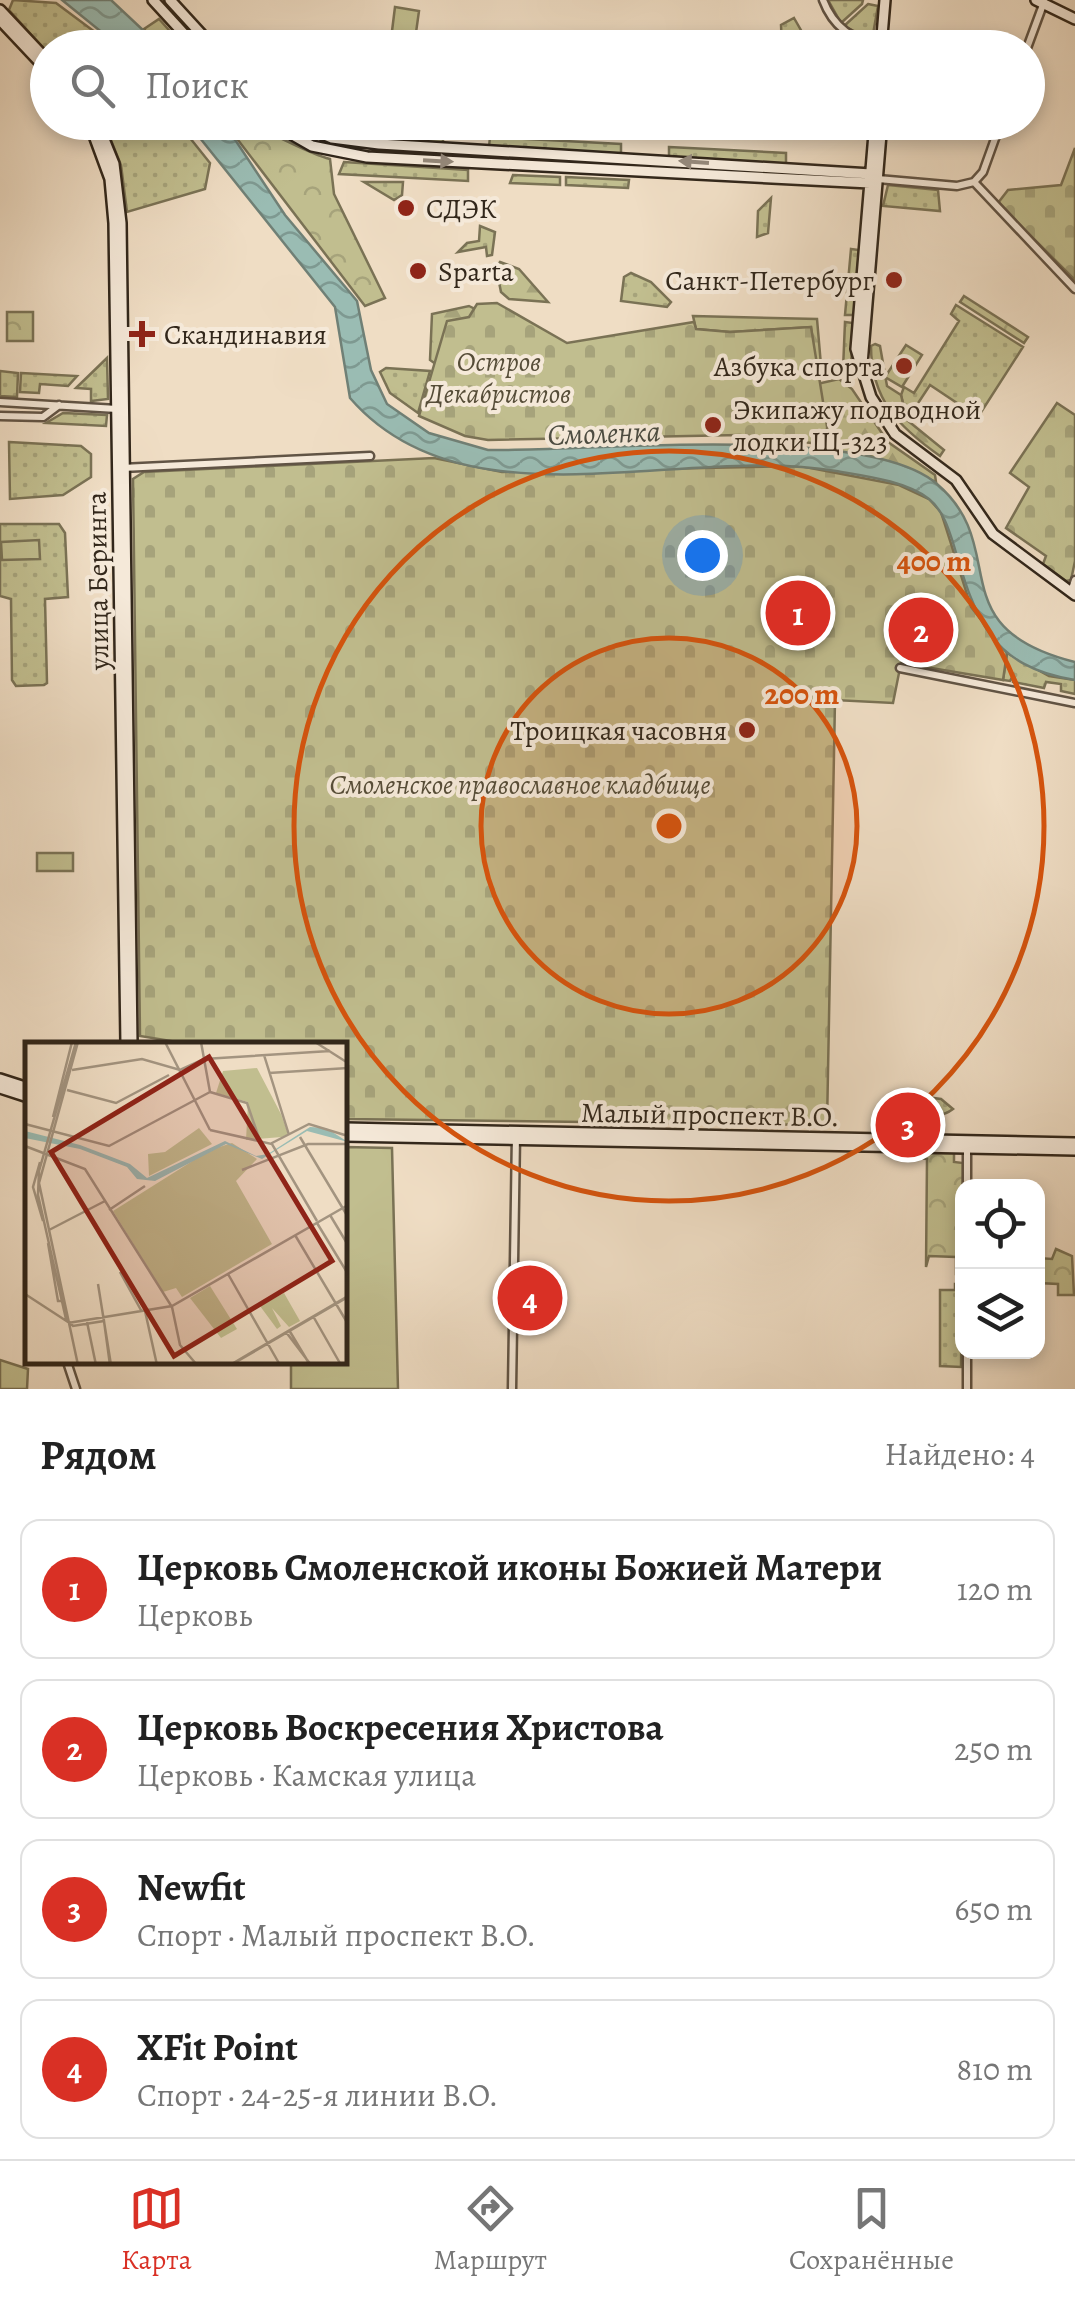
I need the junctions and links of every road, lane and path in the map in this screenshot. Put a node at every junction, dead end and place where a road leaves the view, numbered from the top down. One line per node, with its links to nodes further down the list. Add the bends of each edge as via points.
1 (153, 0): 9 (street)
2 (170, 0): 10 (street)
3 (823, 0): 11 (street)
4 (887, 0): 12 (street)
5 (1043, 1): 7 (street); 13 (street)
6 (0, 10): 14 (street)
7 (1075, 16)
8 (0, 20): 15 (street)
9 (180, 30)
10 (198, 30)
11 (843, 30)
12 (884, 30)
13 (1033, 30)
14 (30, 42)
15 (30, 52)
16 (98, 140): 30 (street, улица Беринга, via 113,194)
17 (302, 140): 23 (street, one-way to 23, via 350,155)
18 (345, 140): 21 (street)
19 (876, 140): 25 (street)
20 (994, 140): 26 (street)
21 (540, 152): 22 (street, one-way to 21); 23 (street)
22 (754, 166): 24 (street); 25 (street)
23 (540, 167): 24 (street)
24 (754, 179): 25 (street)
25 (873, 179): 26 (street); 35 (street, via 861,369 871,397 896,434 956,480 992,534)
26 (974, 182): 27 (street)
27 (1075, 289)
28 (0, 402): 29 (street)
29 (59, 405): 30 (street); 31 (street, via 44,418)
30 (120, 409): 33 (street, улица Беринга)
31 (0, 416)
32 (370, 456): 33 (street)
33 (121, 468): 38 (street, улица Беринга)
34 (1075, 580): 35 (street)
35 (1073, 593)
36 (900, 668): 37 (street)
37 (1075, 702)
38 (129, 1042)
39 (0, 1079): 40 (street)
40 (25, 1087)
41 (0, 1088): 42 (street)
42 (25, 1096)
43 (348, 1128): 45 (street, Малый проспект В.О.)
44 (348, 1136): 45 (street, Малый проспект В.О.)
45 (516, 1136): 46 (street, Малый проспект В.О.); 52 (street)
46 (967, 1144): 47 (street, Малый проспект В.О.); 48 (street)
47 (1075, 1147)
48 (967, 1179)
49 (967, 1359): 53 (street)
50 (68, 1364): 51 (street)
51 (76, 1389)
52 (512, 1389)
53 (967, 1389)

